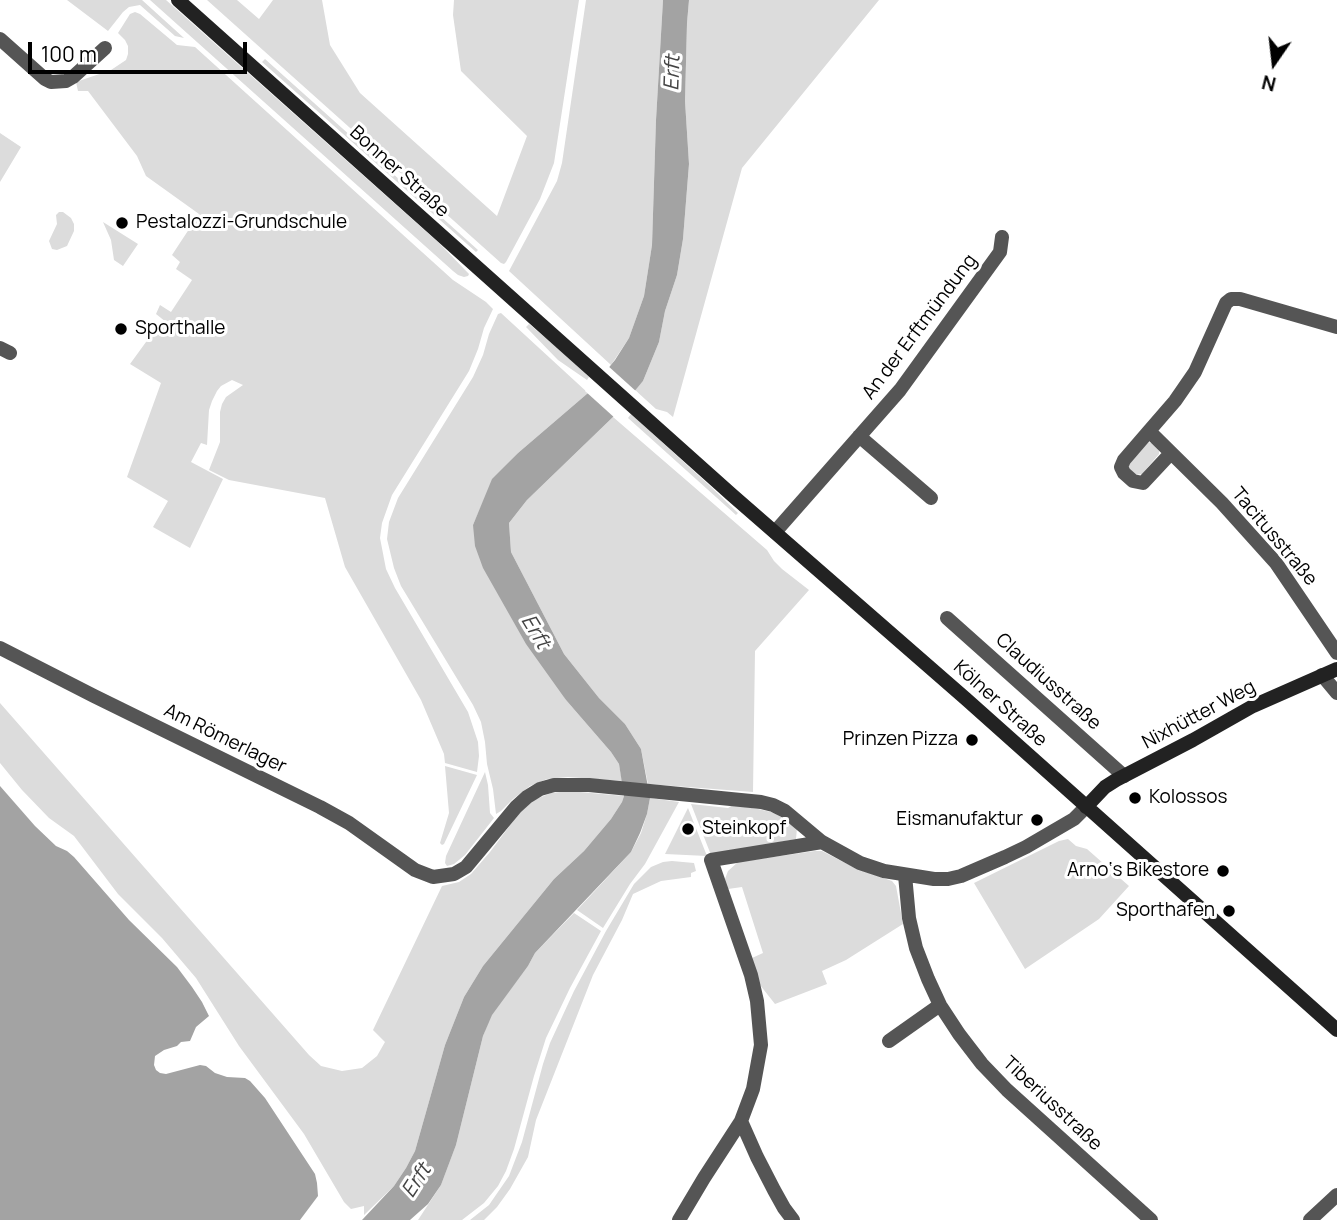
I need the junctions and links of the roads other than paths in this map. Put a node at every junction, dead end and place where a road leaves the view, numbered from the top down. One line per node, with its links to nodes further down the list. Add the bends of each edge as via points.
1 (178, 0): 6 (main road, Bonner Straße)
2 (0, 40): 3 (street, via 51,82 73,77)
3 (105, 48)
4 (1002, 237): 8 (street, An der Erftmündung, via 1000,252 900,390)
5 (1337, 327): 7 (street, via 1231,299 1195,372)
6 (635, 409): 11 (main road, Kölner Straße)
7 (1149, 432): 9 (street, Tacitusstraße); 9 (street, via 1124,460 1124,473 1143,483)
8 (859, 436): 10 (street); 11 (street, An der Erftmündung)
9 (1171, 453): 14 (street, Tacitusstraße, via 1276,563)
10 (931, 498)
11 (775, 532): 19 (main road, Kölner Straße)
12 (947, 618): 18 (street, Claudiusstraße)
13 (0, 648): 20 (street, Am Römerlager, via 320,807 428,876 446,876 466,867 516,807 540,789 554,785 761,802 785,811)
14 (1337, 653)
15 (1337, 669): 16 (main road, Nixhütter Weg)
16 (1322, 675): 17 (street); 18 (main road, Nixhütter Weg, via 1253,706)
17 (1337, 693)
18 (1124, 776): 19 (main road, Nixhütter Weg)
19 (1086, 807): 21 (street, via 1026,847 961,876); 23 (main road, Kölner Straße)
20 (822, 842): 21 (street, via 860,863); 25 (street, via 711,860 751,975 760,1023 758,1067)
21 (905, 875): 22 (street, Tiberiusstraße, via 916,948)
22 (940, 1004): 24 (street); 29 (street, Tiberiusstraße, via 982,1064 1007,1090)
23 (1337, 1030)
24 (889, 1041)
25 (741, 1121): 27 (street); 28 (street)
26 (1337, 1195): 30 (street)
27 (680, 1220)
28 (793, 1220)
29 (1151, 1220)
30 (1310, 1220)

